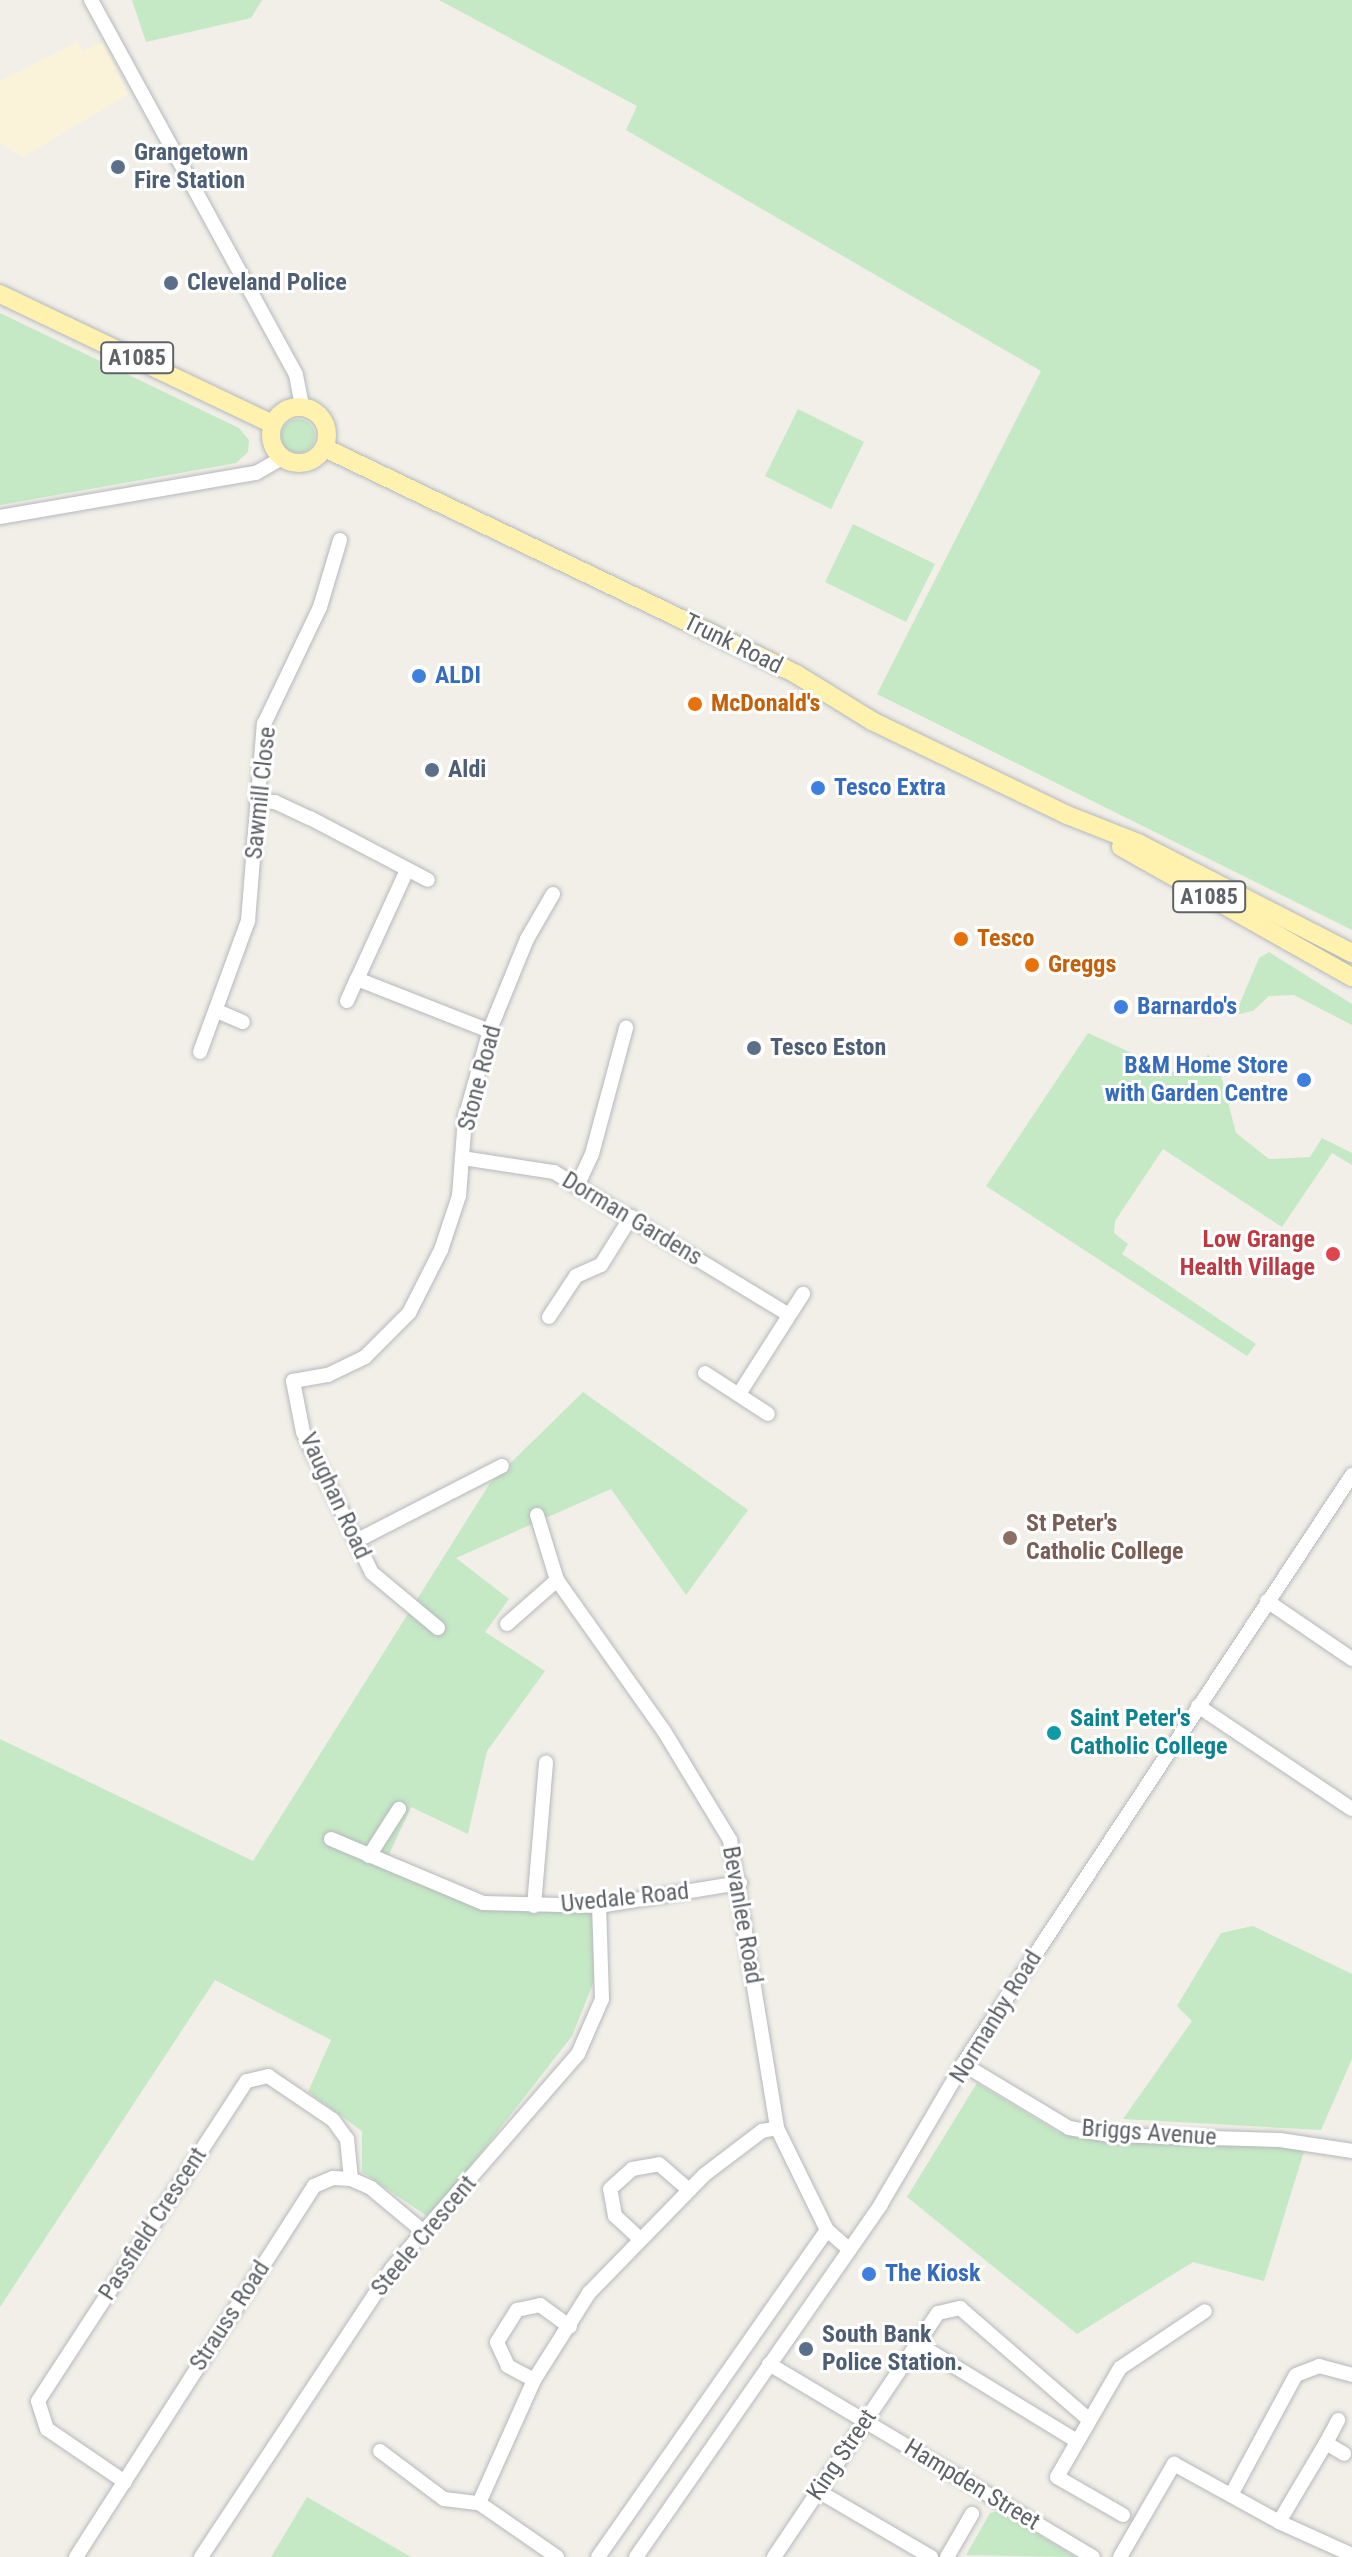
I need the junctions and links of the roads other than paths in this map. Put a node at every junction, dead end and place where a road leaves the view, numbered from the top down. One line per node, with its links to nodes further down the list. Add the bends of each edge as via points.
1 (91, 0): 3 (street, via 296,375)
2 (0, 294): 4 (main road, A1085)
3 (302, 407): 4 (main road, via 285,411); 5 (main road, via 324,422)
4 (273, 424): 6 (main road, via 272,442)
5 (325, 448): 6 (main road, via 305,463); 10 (main road, Trunk Road / A1085, via 796,674 872,721)
6 (282, 458): 7 (street, via 256,473)
7 (0, 517)
8 (340, 540): 9 (street, Sawmill Close, via 320,607 264,724)
9 (257, 801): 11 (street, via 275,802); 18 (street, Sawmill Close, via 248,921)
10 (1067, 815): 14 (main road, Trunk Road / A1085, via 1138,843); 15 (main road, A1085)
11 (407, 870): 12 (street); 16 (street)
12 (428, 880)
13 (553, 894): 21 (street, Stone Road, via 527,939)
14 (1352, 953)
15 (1352, 977)
16 (357, 979): 17 (street); 21 (street)
17 (347, 1001)
18 (217, 1011): 19 (street); 22 (street, Sawmill Close)
19 (243, 1022)
20 (626, 1028): 24 (street, via 592,1154)
21 (490, 1031): 23 (street, Stone Road, via 465,1118)
22 (200, 1052)
23 (462, 1158): 24 (street, Dorman Gardens, via 554,1172); 30 (street, Stone Road, via 459,1196 409,1313 365,1357 328,1375)
24 (578, 1184): 25 (street, Dorman Gardens)
25 (631, 1217): 27 (street, Dorman Gardens); 28 (street, via 601,1265 576,1276)
26 (803, 1294): 27 (street)
27 (789, 1315): 31 (street)
28 (549, 1317)
29 (705, 1373): 31 (street)
30 (293, 1381): 36 (street, Vaughan Road, via 303,1432)
31 (739, 1394): 32 (street)
32 (768, 1414)
33 (502, 1466): 36 (street)
34 (1352, 1475): 38 (street, Normanby Road)
35 (537, 1515): 37 (street, Bevanlee Road)
36 (356, 1541): 40 (street, Vaughan Road, via 372,1573)
37 (557, 1580): 39 (street); 48 (street, Bevanlee Road, via 664,1731 722,1826)
38 (1267, 1601): 41 (street); 42 (street, Normanby Road)
39 (507, 1624)
40 (438, 1628)
41 (1352, 1659)
42 (1198, 1706): 45 (street); 51 (street, Normanby Road)
43 (546, 1762): 49 (street)
44 (399, 1809): 47 (street)
45 (1352, 1809)
46 (331, 1839): 47 (street, Uvedale Road)
47 (369, 1856): 49 (street, Uvedale Road, via 483,1903)
48 (740, 1883): 50 (street, Uvedale Road); 52 (street, Bevanlee Road)
49 (534, 1906): 50 (street, Uvedale Road)
50 (599, 1906): 57 (street, Steele Crescent, via 605,1978 594,2025 578,2054)
51 (963, 2064): 53 (street, Briggs Avenue, via 1069,2128 1108,2135 1280,2140); 59 (street, Normanby Road, via 940,2112)
52 (777, 2128): 55 (street, via 762,2131); 56 (street, Bevanlee Road)
53 (1352, 2151)
54 (351, 2179): 57 (street, via 371,2188); 73 (street, Strauss Road, via 333,2178 314,2186); 73 (street, Passfield Crescent, via 347,2139 333,2120 268,2076 247,2081 38,2401 47,2429)
55 (689, 2190): 58 (street); 58 (street, via 659,2164 632,2169 610,2189 615,2216)
56 (827, 2230): 59 (street, Bevanlee Road); 84 (street)
57 (425, 2233): 82 (street, Steele Crescent, via 392,2268)
58 (640, 2239): 61 (street, via 589,2293)
59 (850, 2250): 63 (street, Normanby Road)
60 (1205, 2311): 66 (street, via 1120,2368)
61 (570, 2327): 65 (street); 65 (street, via 540,2305 517,2310 497,2342 508,2366)
62 (918, 2344): 66 (street, King Street, via 938,2313 960,2308); 68 (street, King Street); 69 (street)
63 (769, 2364): 68 (street, Hampden Street); 85 (street, Normanby Road)
64 (1352, 2375): 75 (street, via 1319,2366 1296,2375)
65 (534, 2380): 76 (street)
66 (1088, 2419): 69 (street)
67 (1338, 2420): 70 (street)
68 (865, 2421): 74 (street, King Street); 89 (street, Hampden Street)
69 (1077, 2441): 78 (street, via 1057,2477)
70 (1326, 2443): 72 (street); 79 (street)
71 (380, 2451): 76 (street, via 444,2499)
72 (1344, 2454)
73 (125, 2482): 81 (street, Strauss Road)
74 (818, 2491): 86 (street, King Street); 87 (street)
75 (1231, 2495): 79 (street); 90 (street, via 1174,2464)
76 (479, 2503): 83 (street)
77 (972, 2514): 88 (street)
78 (1123, 2515)
79 (1279, 2522): 80 (street)
80 (1351, 2554)
81 (81, 2555)
82 (201, 2557)
83 (557, 2557)
84 (598, 2557)
85 (636, 2557)
86 (774, 2557)
87 (931, 2557)
88 (947, 2557)
89 (1093, 2557)
90 (1120, 2557)

